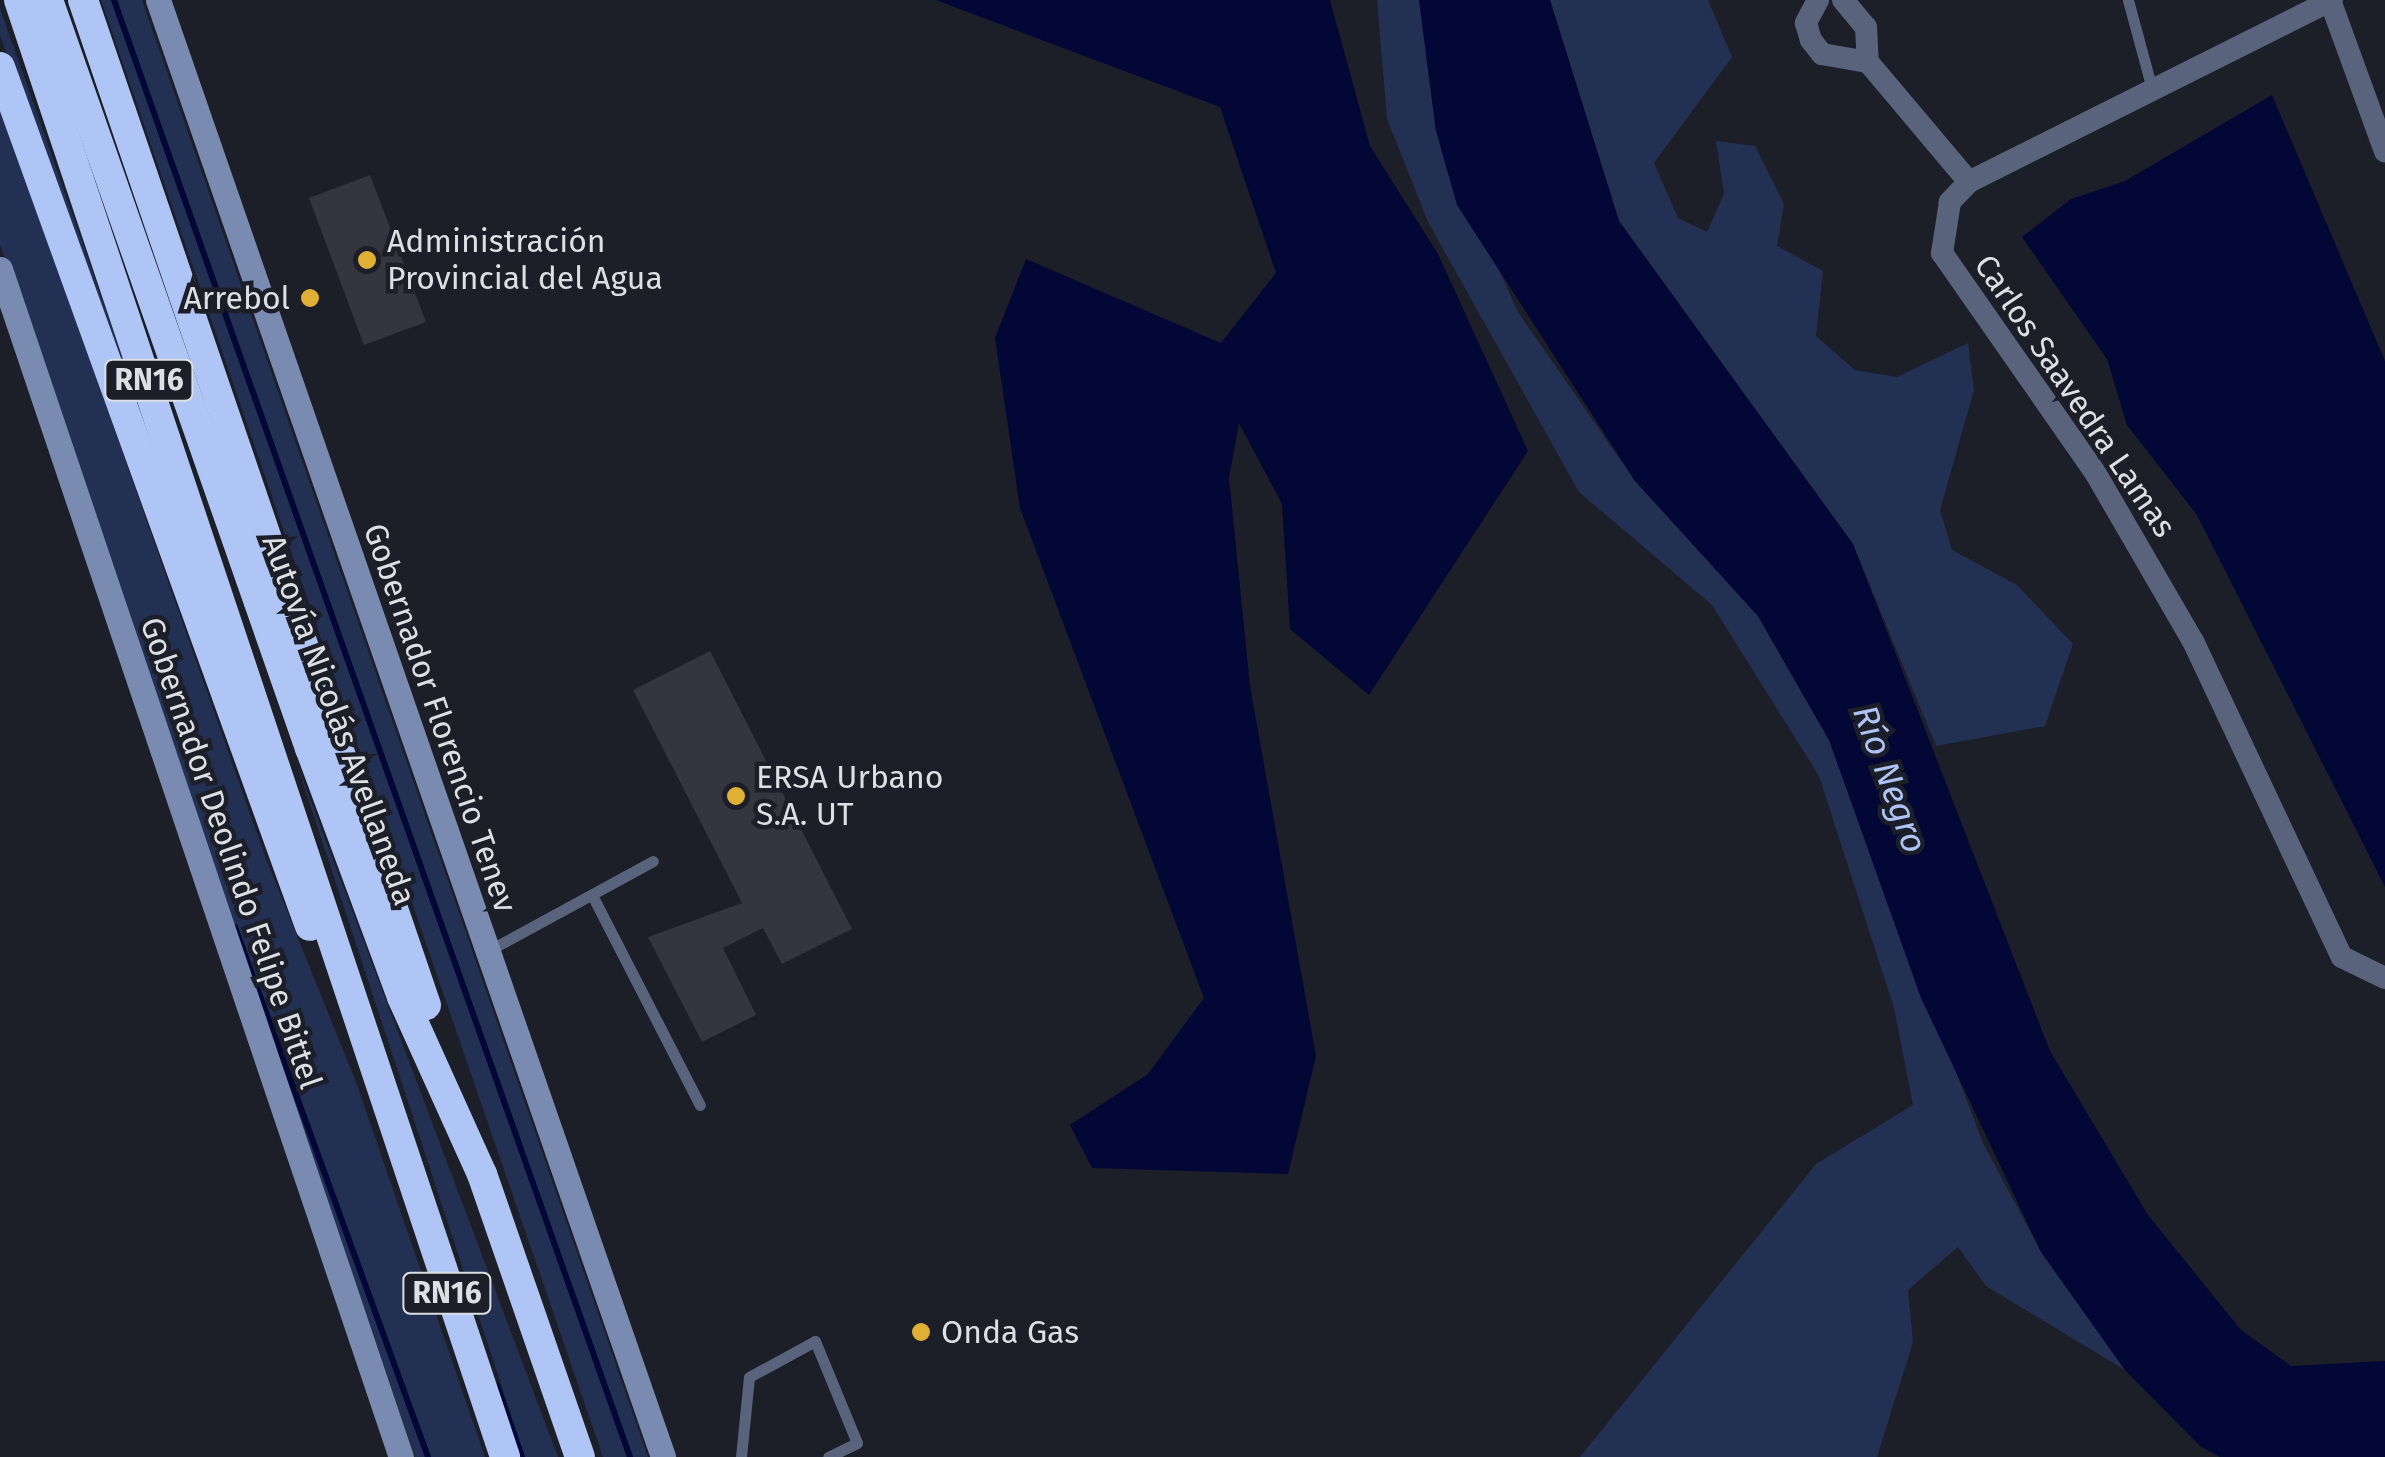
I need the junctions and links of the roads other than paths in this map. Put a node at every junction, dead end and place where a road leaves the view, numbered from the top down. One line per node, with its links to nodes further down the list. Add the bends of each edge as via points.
1 (19, 0): 20 (highway, Autovía Nicolás Avellaneda / RN16, via 280,761)
2 (48, 0): 21 (highway, Autovía Nicolás Avellaneda / RN16, via 388,962)
3 (83, 0): 21 (highway)
4 (158, 0): 17 (street, Gobernador Florencio Tenev)
5 (1818, 0): 9 (street, via 1806,23 1822,54)
6 (1843, 0): 9 (street, via 1866,27)
7 (2128, 0): 11 (lane)
8 (2331, 2): 11 (street); 12 (street)
9 (1868, 62): 13 (street)
10 (0, 67): 20 (highway, via 249,768)
11 (2152, 89): 13 (street)
12 (2385, 151)
13 (1969, 182): 18 (street, Carlos Saavedra Lamas, via 1950,202 1942,253 2096,474 2193,642 2342,957)
14 (0, 270): 22 (street, Gobernador Deolindo Felipe Bittel)
15 (653, 861): 16 (lane)
16 (592, 896): 17 (lane); 19 (lane)
17 (486, 952): 25 (street, Gobernador Florencio Tenev)
18 (2385, 978)
19 (700, 1105)
20 (389, 1130): 23 (highway, Autovía Nicolás Avellaneda / RN16)
21 (482, 1174): 24 (highway, Autovía Nicolás Avellaneda / RN16)
22 (401, 1457)
23 (505, 1457)
24 (580, 1457)
25 (663, 1457)
26 (741, 1457): 27 (lane, via 748,1376 815,1341 858,1443)
27 (828, 1457)

